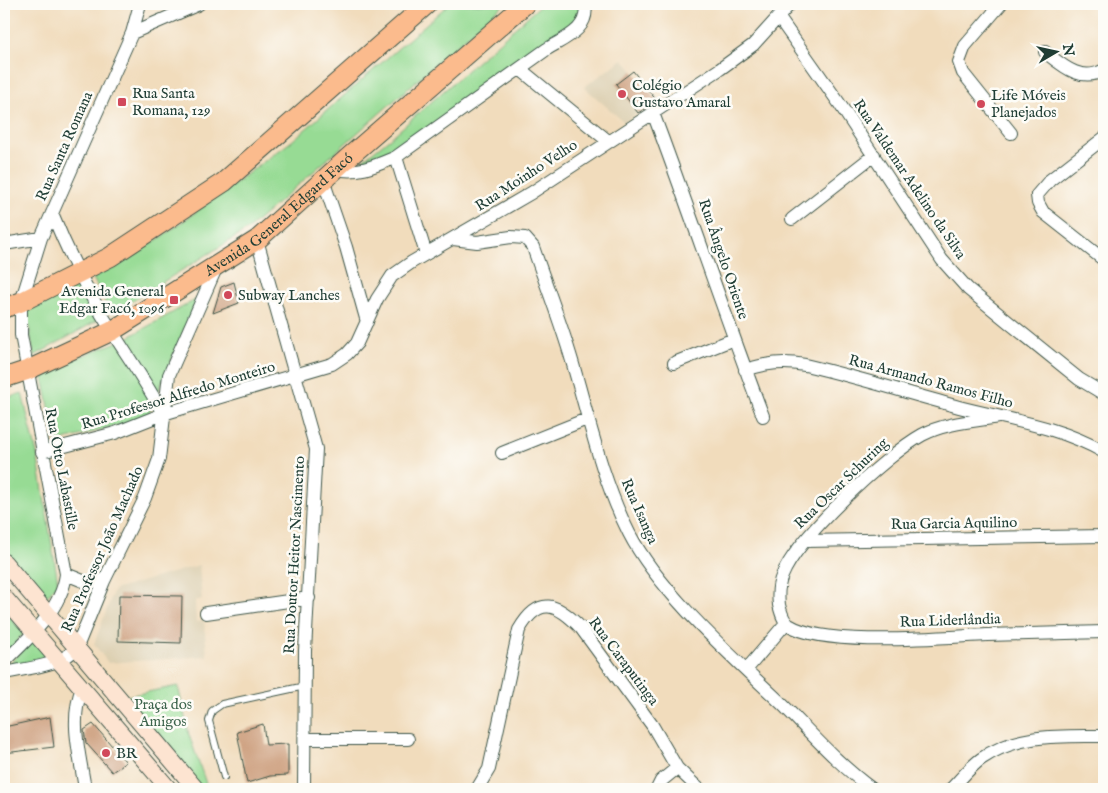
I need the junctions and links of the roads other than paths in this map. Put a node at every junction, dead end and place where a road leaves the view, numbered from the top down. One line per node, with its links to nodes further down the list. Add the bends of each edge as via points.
1 (140, 4): 9 (street, Rua Santa Romana)
2 (199, 4): 9 (street)
3 (428, 4): 29 (main road, via 224,182 110,257)
4 (525, 4): 19 (main road, Avenida General Edgard Facó)
5 (585, 4): 11 (street, via 586,17 582,25)
6 (1001, 4): 14 (street, via 965,46 958,62 963,74)
7 (788, 5): 8 (street, Rua Moinho Velho)
8 (779, 18): 13 (street, Rua Moinho Velho, via 753,45); 17 (street, Rua Valdemar Adelino da Silva)
9 (132, 33): 20 (street, Rua Santa Romana)
10 (1045, 52): 12 (street, via 1068,70 1084,76)
11 (520, 69): 16 (street); 18 (street)
12 (1104, 70)
13 (653, 113): 16 (street, Rua Moinho Velho); 33 (street, Rua Ângelo Oriente, via 696,224)
14 (1011, 133)
15 (1104, 139): 27 (street, via 1050,180 1037,195 1043,212)
16 (608, 141): 23 (street, Rua Moinho Velho, via 531,193)
17 (874, 155): 21 (street); 39 (street, Rua Valdemar Adelino da Silva, via 942,260 968,288 1079,379)
18 (396, 157): 19 (street, via 365,170); 26 (street)
19 (329, 174): 24 (main road, Avenida General Edgard Facó); 31 (street)
20 (52, 213): 22 (street, Rua Santa Romana); 29 (street)
21 (792, 219)
22 (41, 238): 25 (street); 30 (street, Rua Santa Romana)
23 (453, 239): 26 (street, Rua Moinho Velho); 43 (street, Rua Isanga, via 477,242 525,238 532,247 572,360)
24 (257, 240): 28 (main road, Avenida General Edgard Facó); 37 (street, Rua Doutor Heitor Nascimento)
25 (4, 244)
26 (426, 254): 31 (street, Rua Moinho Velho, via 392,276)
27 (1104, 260)
28 (217, 266): 32 (main road, Avenida General Edgard Facó); 40 (street, Rua Professor João Machado, via 175,357)
29 (78, 273): 30 (main road); 32 (street)
30 (12, 305): 35 (street, Rua Otto Labastille)
31 (367, 322): 37 (street, Rua Moinho Velho, via 358,342 347,354 332,364)
32 (112, 331): 35 (main road, Avenida General Edgard Facó); 40 (street)
33 (734, 339): 34 (street); 36 (street, Rua Ângelo Oriente)
34 (674, 363)
35 (28, 370): 38 (main road, Avenida General Edgard Facó); 44 (street, Rua Otto Labastille)
36 (745, 370): 41 (street, Rua Ângelo Oriente); 42 (street, Rua Armando Ramos Filho, via 783,361 805,365)
37 (294, 377): 40 (street, Rua Professor Alfredo Monteiro); 53 (street, Rua Doutor Heitor Nascimento, via 316,449)
38 (4, 378)
39 (1104, 394)
40 (163, 414): 44 (street, Rua Professor Alfredo Monteiro, via 115,433); 51 (street, Rua Professor João Machado, via 159,459 146,498)
41 (763, 416)
42 (999, 417): 45 (street, Rua Armando Ramos Filho, via 1044,426); 48 (street, Rua Oscar Schuring, via 947,426 924,434 900,448)
43 (587, 418): 46 (street); 62 (street, Rua Isanga, via 625,524 645,561)
44 (42, 452): 50 (street, Rua Otto Labastille)
45 (1104, 452)
46 (502, 453)
47 (1104, 536): 48 (street, Rua Garcia Aquilino)
48 (805, 541): 56 (street, Rua Oscar Schuring, via 782,576 778,596)
49 (4, 562): 55 (main road)
50 (66, 574): 51 (street, via 82,581); 55 (street, Rua Otto Labastille, via 61,594)
51 (104, 581): 59 (street, Rua Professor João Machado)
52 (4, 597): 57 (main road)
53 (309, 598): 54 (street); 64 (street, Rua Doutor Heitor Nascimento)
54 (206, 613)
55 (47, 614): 57 (street, Rua Otto Labastille); 59 (main road)
56 (786, 623): 58 (street, Rua Liderlândia, via 798,630 851,638); 62 (street)
57 (34, 632): 60 (main road); 61 (street, Rua Otto Labastille)
58 (1104, 632)
59 (77, 647): 60 (street, via 72,655); 73 (main road)
60 (58, 660): 63 (street); 65 (main road)
61 (4, 662)
62 (746, 670): 78 (street, Rua Isanga)
63 (4, 673)
64 (305, 686): 67 (street, Rua Doutor Heitor Nascimento); 70 (lane, via 222,704 212,711 209,721)
65 (82, 688): 71 (street, via 76,706 76,732); 72 (main road)
66 (1104, 736): 79 (street, via 1036,738 1002,746 980,760)
67 (306, 739): 68 (street); 74 (street, Rua Doutor Heitor Nascimento)
68 (408, 739)
69 (677, 768): 75 (street, Rua Caraputinga, via 652,725 599,649 568,615 545,606 528,614 519,630 489,769); 76 (street, via 661,781); 77 (street, Rua Caraputinga)
70 (224, 777)
71 (85, 789)
72 (169, 789)
73 (196, 789)
74 (304, 789)
75 (477, 789)
76 (657, 789)
77 (699, 789)
78 (872, 789)
79 (951, 789)

